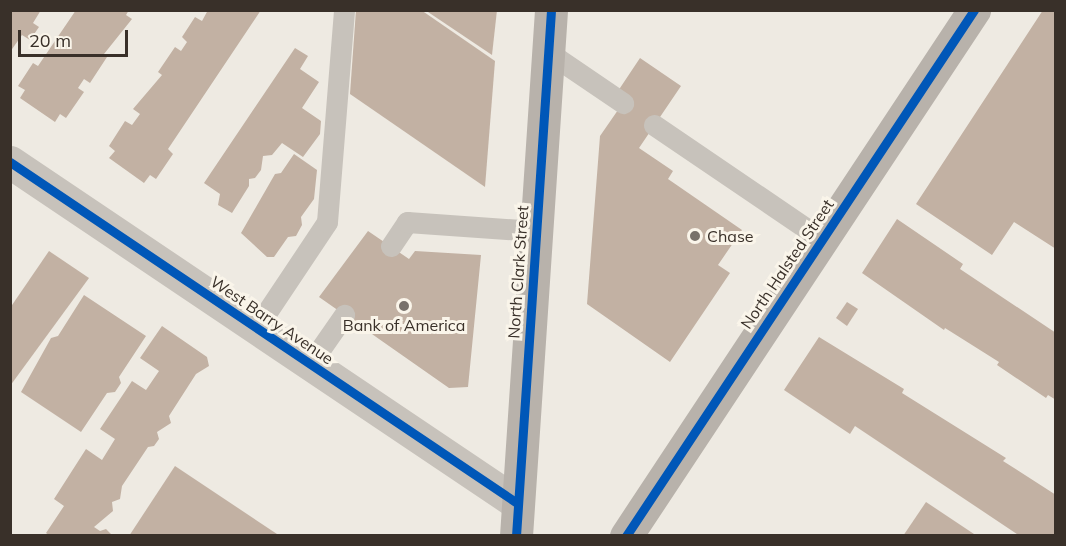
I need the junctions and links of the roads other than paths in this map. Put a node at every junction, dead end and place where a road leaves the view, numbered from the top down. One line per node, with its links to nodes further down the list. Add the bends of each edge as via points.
1 (344, 10): 12 (lane, via 327,222)
2 (551, 10): 4 (main road, North Clark Street)
3 (974, 10): 9 (main road, North Halsted Street)
4 (548, 52): 5 (lane); 8 (main road, North Clark Street)
5 (622, 103)
6 (654, 125): 9 (lane)
7 (10, 162): 12 (street, West Barry Avenue)
8 (536, 231): 10 (lane, via 406,222); 14 (main road, North Clark Street)
9 (822, 239): 16 (main road, North Halsted Street)
10 (391, 246)
11 (344, 315): 13 (lane)
12 (257, 327): 13 (street, West Barry Avenue)
13 (310, 364): 14 (street, West Barry Avenue)
14 (517, 503): 15 (main road, North Clark Street)
15 (516, 536)
16 (626, 536)

